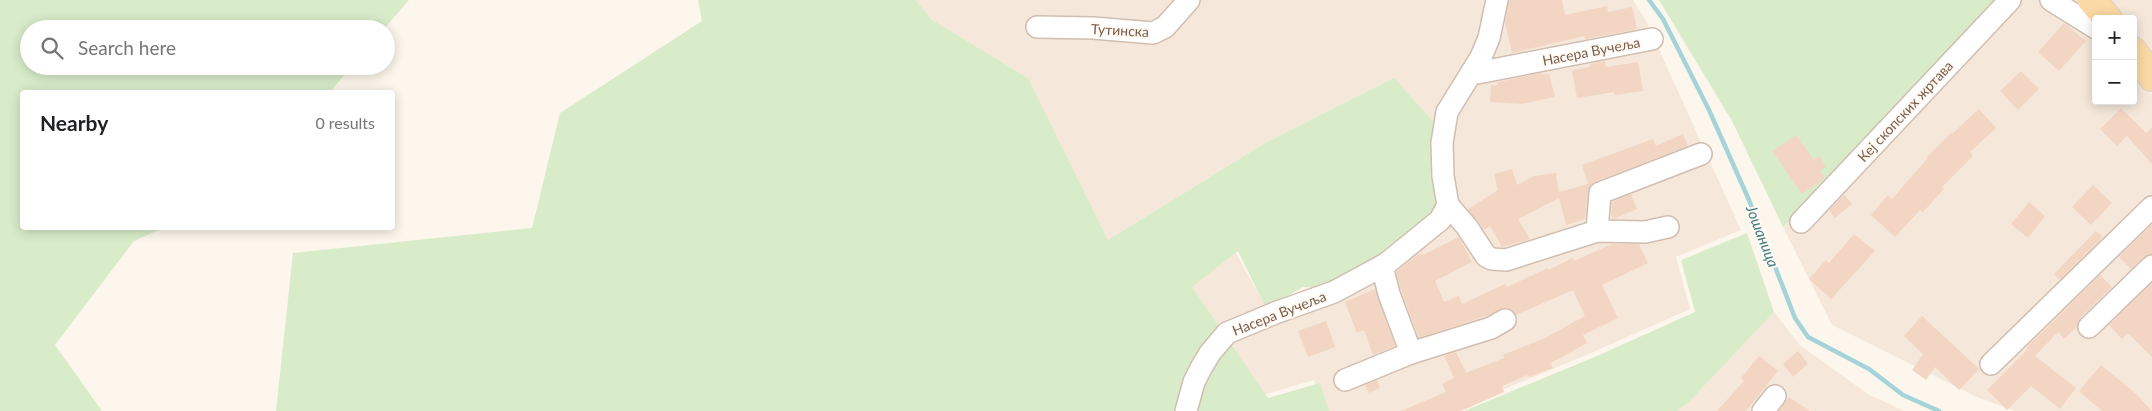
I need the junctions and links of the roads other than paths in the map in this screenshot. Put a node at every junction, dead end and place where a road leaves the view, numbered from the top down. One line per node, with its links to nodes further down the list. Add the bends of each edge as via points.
1 (1189, 0): 8 (street, Тутинска, via 1165,27 1153,33)
2 (1497, 0): 11 (street, via 1489,38)
3 (2010, 0): 16 (street, Кеј скопских жртава)
4 (2051, 0): 7 (street)
5 (2092, 0): 6 (main road)
6 (2105, 15)
7 (2092, 26)
8 (1038, 28)
9 (1652, 39): 11 (street, Насера Вучеља)
10 (2137, 56): 12 (main road)
11 (1472, 74): 14 (street, via 1447,112 1443,130)
12 (2152, 76)
13 (1700, 154): 18 (street, via 1600,193)
14 (1448, 205): 18 (street, via 1486,256 1498,260); 19 (street, Насера Вучеља, via 1435,226)
15 (2152, 207): 24 (street)
16 (1801, 222)
17 (1668, 227): 18 (street, via 1644,232)
18 (1597, 231)
19 (1382, 266): 23 (street); 26 (street, Насера Вучеља, via 1334,292 1227,333 1201,368)
20 (2152, 266): 22 (street)
21 (1505, 320): 23 (street, via 1491,328)
22 (2089, 327)
23 (1411, 353): 25 (street)
24 (1991, 364)
25 (1345, 380)
26 (1186, 411)

